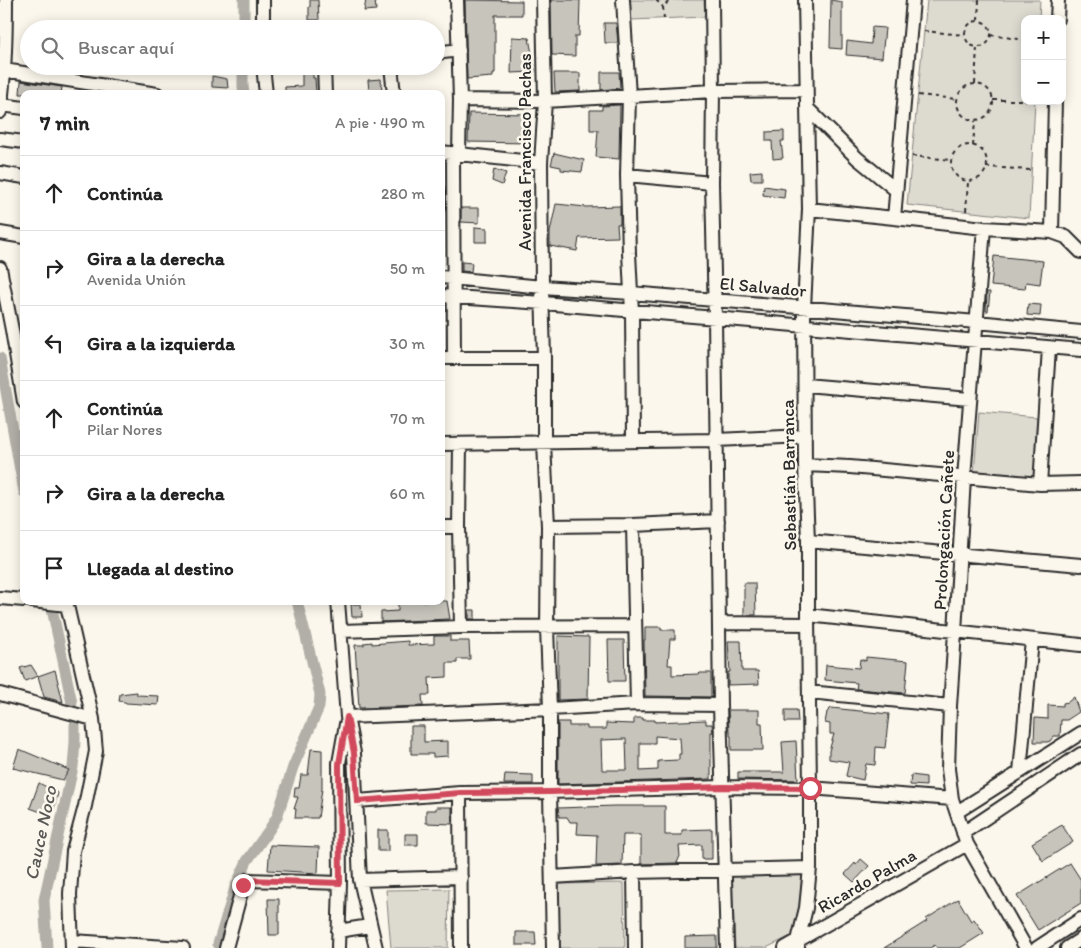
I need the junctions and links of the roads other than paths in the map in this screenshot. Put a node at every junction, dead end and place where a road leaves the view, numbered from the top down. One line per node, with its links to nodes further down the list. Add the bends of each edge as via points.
1 (6, 0): 14 (street)
2 (263, 0): 11 (street)
3 (456, 0): 12 (street)
4 (543, 0): 28 (street, Avenida Francisco Pachas)
5 (623, 0): 26 (street)
6 (712, 0): 25 (street)
7 (805, 0): 24 (street, Sebastián Barranca)
8 (913, 0): 41 (street)
9 (1058, 0): 10 (street)
10 (1057, 15)
11 (263, 20)
12 (458, 50): 13 (street); 27 (street)
13 (445, 52)
14 (4, 70): 15 (street); 32 (street)
15 (20, 73)
16 (36, 75): 20 (street)
17 (264, 75): 21 (street)
18 (324, 75): 22 (street)
19 (392, 75): 23 (street)
20 (132, 90)
21 (266, 90)
22 (325, 90)
23 (394, 90)
24 (806, 90): 25 (street); 31 (street, Sebastián Barranca)
25 (713, 91): 26 (street); 40 (street)
26 (629, 96): 28 (street); 38 (street)
27 (460, 100): 28 (street); 35 (street)
28 (544, 101): 36 (street, Avenida Francisco Pachas)
29 (1055, 105): 45 (street)
30 (20, 108): 32 (street)
31 (807, 108): 41 (street, via 857,158); 42 (street, Sebastián Barranca)
32 (0, 109)
33 (0, 139): 34 (street)
34 (20, 142)
35 (451, 153): 36 (street); 50 (street)
36 (541, 163): 51 (street, Avenida Francisco Pachas)
37 (0, 173): 39 (street)
38 (627, 174): 40 (street); 52 (street)
39 (20, 176)
40 (712, 183): 54 (street)
41 (896, 190): 43 (street)
42 (810, 209): 43 (street); 56 (street, Sebastián Barranca)
43 (894, 218): 44 (street)
44 (984, 228): 45 (street); 59 (street, Prolongación Cañete)
45 (1052, 232): 48 (street, via 1066,237)
46 (0, 233): 47 (street)
47 (20, 236)
48 (1080, 251)
49 (0, 268): 67 (street)
50 (447, 278): 51 (street, El Salvador); 53 (street)
51 (542, 287): 52 (street, El Salvador); 55 (street, Avenida Francisco Pachas)
52 (631, 293): 54 (street, El Salvador); 57 (street)
53 (447, 296): 55 (street, El Salvador); 65 (street)
54 (715, 300): 56 (street, El Salvador); 58 (street)
55 (543, 303): 57 (street, El Salvador); 66 (street, Avenida Francisco Pachas)
56 (804, 308): 59 (street, El Salvador); 60 (street, Sebastián Barranca)
57 (632, 312): 58 (street, El Salvador); 71 (street)
58 (715, 318): 60 (street, El Salvador); 72 (street)
59 (977, 322): 61 (street, El Salvador); 62 (street, Prolongación Cañete)
60 (804, 326): 62 (street, El Salvador); 68 (street, Sebastián Barranca)
61 (1081, 332)
62 (975, 342): 63 (street, El Salvador); 69 (street, Prolongación Cañete)
63 (1050, 348): 64 (street, El Salvador); 79 (street)
64 (1081, 350)
65 (447, 358): 66 (street)
66 (544, 358): 73 (street, Avenida Francisco Pachas)
67 (20, 378)
68 (805, 385): 69 (street); 70 (street, Sebastián Barranca)
69 (970, 400): 77 (street, Prolongación Cañete)
70 (805, 436): 72 (street); 76 (street, Sebastián Barranca)
71 (633, 440): 72 (street); 73 (street)
72 (716, 440): 80 (street)
73 (544, 443): 75 (street); 82 (street, Avenida Francisco Pachas)
74 (445, 444): 75 (street)
75 (460, 444): 84 (street)
76 (805, 465): 77 (street); 85 (street, Sebastián Barranca)
77 (964, 478): 79 (street); 86 (street, Prolongación Cañete)
78 (1081, 483): 79 (street)
79 (1040, 484)
80 (718, 521): 81 (street); 93 (street)
81 (633, 525): 82 (street); 94 (street)
82 (548, 526): 96 (street, Avenida Francisco Pachas)
83 (445, 527): 84 (street)
84 (459, 527): 95 (street)
85 (808, 541): 86 (street); 92 (street, Sebastián Barranca)
86 (960, 554): 87 (street); 98 (street, Prolongación Cañete)
87 (1081, 565)
88 (0, 598): 89 (street)
89 (20, 600)
90 (67, 605): 108 (street)
91 (338, 605): 97 (street)
92 (808, 620): 93 (street); 98 (street); 101 (street, Sebastián Barranca)
93 (720, 623): 104 (street)
94 (635, 626): 96 (street); 103 (street)
95 (461, 627): 96 (street); 97 (street)
96 (547, 628): 106 (street, Avenida Francisco Pachas)
97 (341, 631): 107 (street)
98 (955, 632): 99 (street); 105 (street, Prolongación Cañete)
99 (1032, 640): 100 (street); 111 (street)
100 (1081, 645)
101 (809, 692): 105 (street); 113 (street, Sebastián Barranca)
102 (0, 694): 108 (street)
103 (636, 704): 104 (street); 106 (street)
104 (720, 705): 112 (street)
105 (950, 706): 116 (street, Prolongación Cañete, via 948,769)
106 (550, 709): 107 (street); 114 (street, Avenida Francisco Pachas)
107 (347, 717): 117 (street, via 354,753); 126 (street, via 339,764)
108 (93, 719): 131 (street, via 96,751 86,806 73,851 70,894)
109 (1081, 733): 111 (street)
110 (1081, 754): 119 (street, Ricardo Palma)
111 (1020, 772): 118 (street)
112 (723, 787): 113 (street); 114 (street); 121 (street)
113 (810, 788): 116 (street); 120 (street, Sebastián Barranca)
114 (550, 792): 115 (street); 124 (street, Avenida Francisco Pachas)
115 (460, 793): 117 (street); 123 (street)
116 (952, 799): 118 (street, Prolongación Cañete)
117 (357, 801): 125 (street)
118 (957, 812): 119 (street, Prolongación Cañete)
119 (965, 838): 132 (street, Ricardo Palma); 142 (street, Prolongación Cañete)
120 (810, 868): 121 (street); 132 (street, Sebastián Barranca)
121 (725, 869): 122 (street); 140 (street)
122 (634, 872): 124 (street); 139 (street)
123 (460, 877): 125 (street); 137 (street)
124 (552, 877): 138 (street, Avenida Francisco Pachas)
125 (360, 880): 128 (street)
126 (340, 883): 129 (street); 134 (street, via 248,880 243,885)
127 (1081, 919): 143 (street)
128 (370, 926): 129 (street); 136 (street)
129 (338, 931): 135 (street)
130 (1081, 939): 144 (street)
131 (72, 944): 133 (street)
132 (798, 944): 141 (street, Ricardo Palma)
133 (183, 948)
134 (226, 948)
135 (338, 948)
136 (376, 948)
137 (461, 948)
138 (553, 948)
139 (635, 948)
140 (727, 948)
141 (785, 948)
142 (1026, 948)
143 (1037, 948)
144 (1067, 948)

